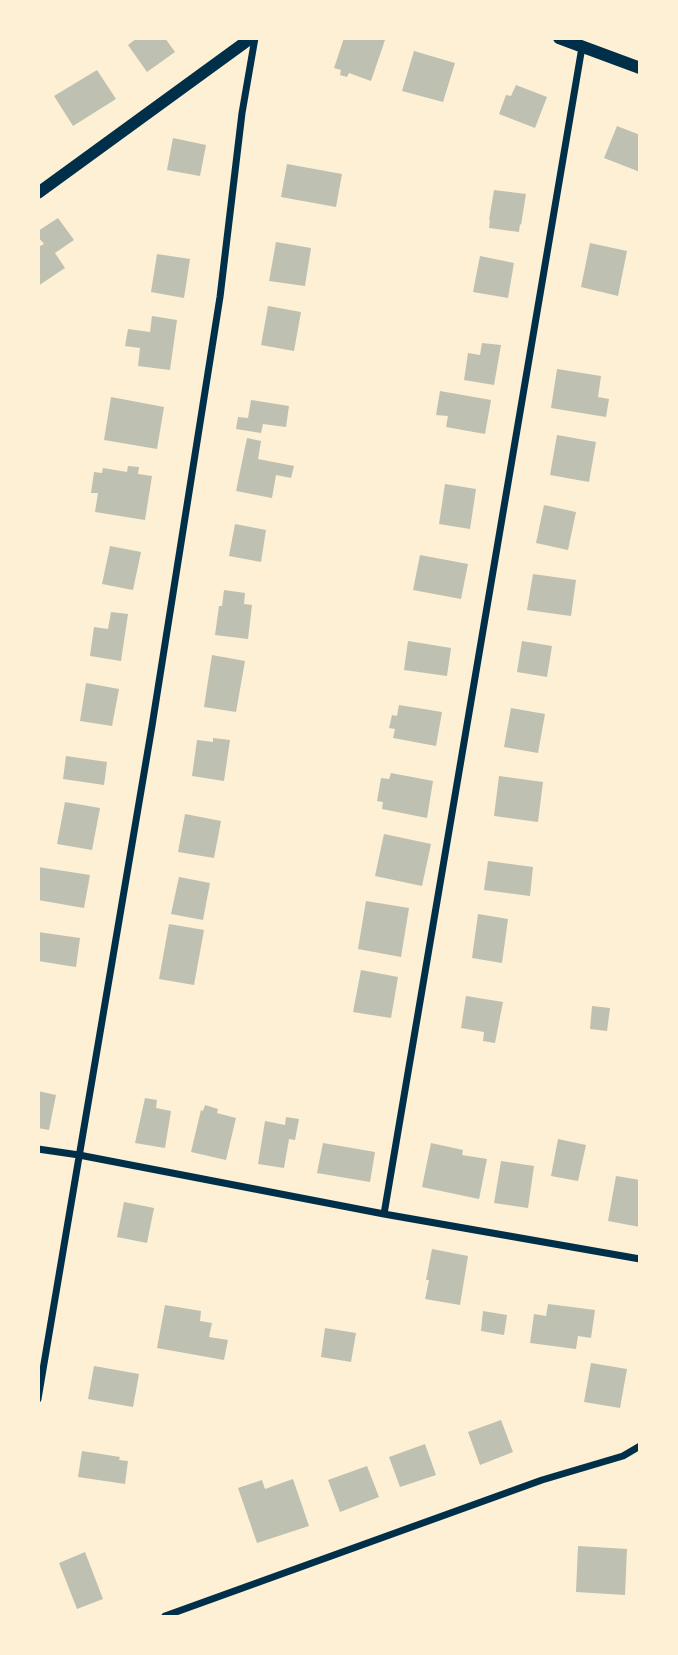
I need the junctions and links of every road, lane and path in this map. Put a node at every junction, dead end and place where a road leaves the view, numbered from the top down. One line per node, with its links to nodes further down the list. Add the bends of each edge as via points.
1 (253, 38): 5 (street); 7 (street, via 218,310)
2 (559, 38): 3 (street)
3 (582, 47): 4 (street); 8 (street)
4 (639, 68)
5 (38, 193)
6 (38, 1149): 7 (street)
7 (79, 1155): 8 (street); 10 (street)
8 (384, 1214): 9 (street)
9 (639, 1259)
10 (38, 1399)
11 (639, 1447): 12 (street)
12 (165, 1616)

